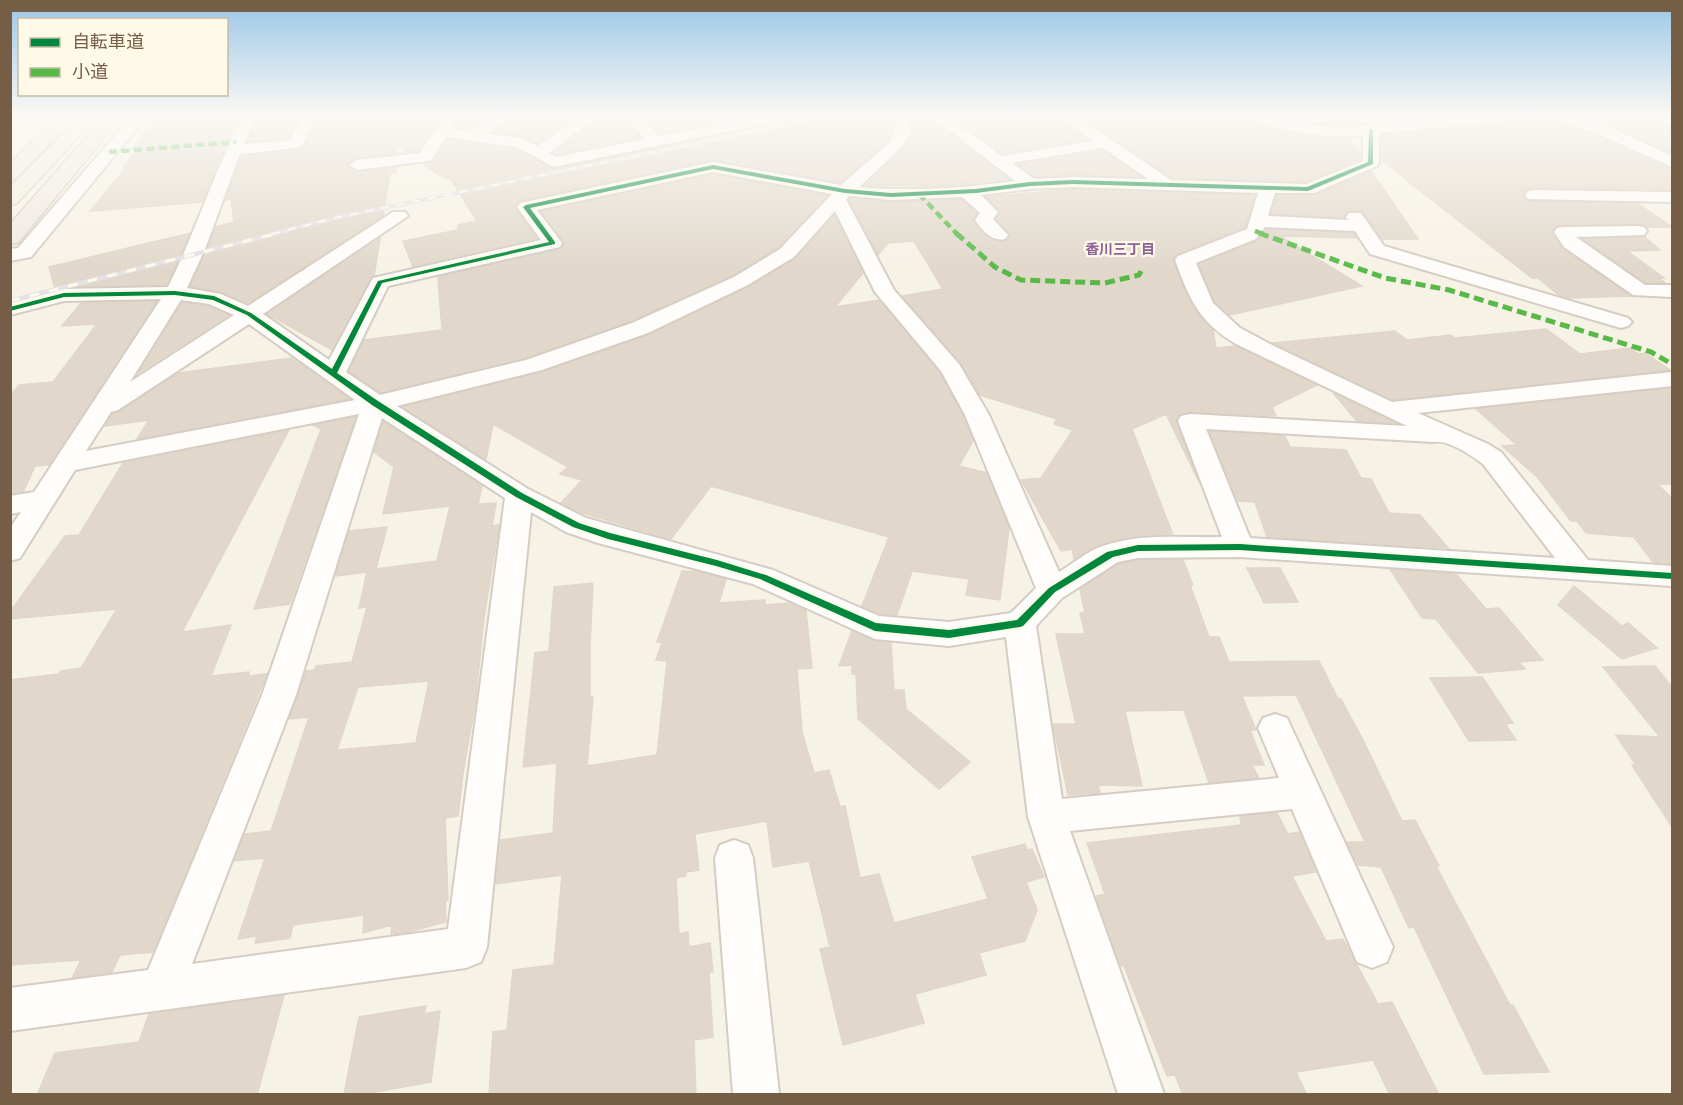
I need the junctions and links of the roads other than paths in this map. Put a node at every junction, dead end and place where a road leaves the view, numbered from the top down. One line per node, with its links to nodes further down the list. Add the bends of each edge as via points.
1 (24, 167): 11 (main road)
2 (41, 167): 19 (main road)
3 (54, 167): 20 (highway)
4 (68, 167): 25 (highway)
5 (95, 167): 26 (street)
6 (226, 167): 29 (street, via 195,252)
7 (872, 167): 16 (street)
8 (1006, 167): 12 (street)
9 (1140, 167): 13 (street)
10 (1362, 167): 14 (street, via 1308,189)
11 (10, 181)
12 (1030, 184): 13 (street); 15 (street)
13 (1167, 185): 14 (street)
14 (1268, 189): 22 (street)
15 (967, 192): 16 (street); 24 (street, via 989,212 984,220)
16 (841, 195): 33 (street, via 713,167 526,207 553,243 380,282); 35 (street, via 774,262 640,328 534,365); 47 (street, via 885,292 951,369 977,415)
17 (1534, 195): 18 (street)
18 (1672, 197)
19 (10, 199)
20 (10, 207)
21 (399, 216): 31 (street)
22 (1258, 221): 32 (street, via 1358,222 1377,250); 36 (street, via 1250,235 1185,260 1205,307 1224,326 1258,347)
23 (1638, 231): 28 (street, via 1563,232 1571,243 1640,291)
24 (999, 235)
25 (10, 238)
26 (17, 254): 27 (street)
27 (10, 269)
28 (1672, 291)
29 (175, 293): 30 (street, via 64,295); 31 (street, via 214,298); 37 (street)
30 (10, 309)
31 (249, 314): 33 (street); 37 (street)
32 (1621, 322)
33 (334, 373): 35 (street)
34 (1672, 379): 36 (street)
35 (375, 403): 39 (street); 40 (street); 54 (street, via 279,695)
36 (1389, 409): 38 (street)
37 (100, 411): 39 (street)
38 (1451, 436): 43 (street, via 1190,421); 45 (street, via 1492,458)
39 (68, 463): 41 (street)
40 (519, 495): 48 (street, via 576,525 763,577 875,627 949,634); 54 (street, via 466,947)
41 (45, 499): 42 (street); 44 (street)
42 (10, 505)
43 (1240, 547): 45 (street); 47 (street, via 1175,546 1110,554)
44 (10, 551)
45 (1578, 568): 46 (street)
46 (1672, 576)
47 (1052, 590): 48 (street)
48 (1020, 623): 51 (street)
49 (1275, 728): 50 (street)
50 (1304, 792): 51 (street); 53 (street)
51 (1046, 817): 57 (street)
52 (734, 858): 56 (street)
53 (1372, 946)
54 (161, 989): 55 (street)
55 (10, 1010)
56 (756, 1095)
57 (1142, 1095)

